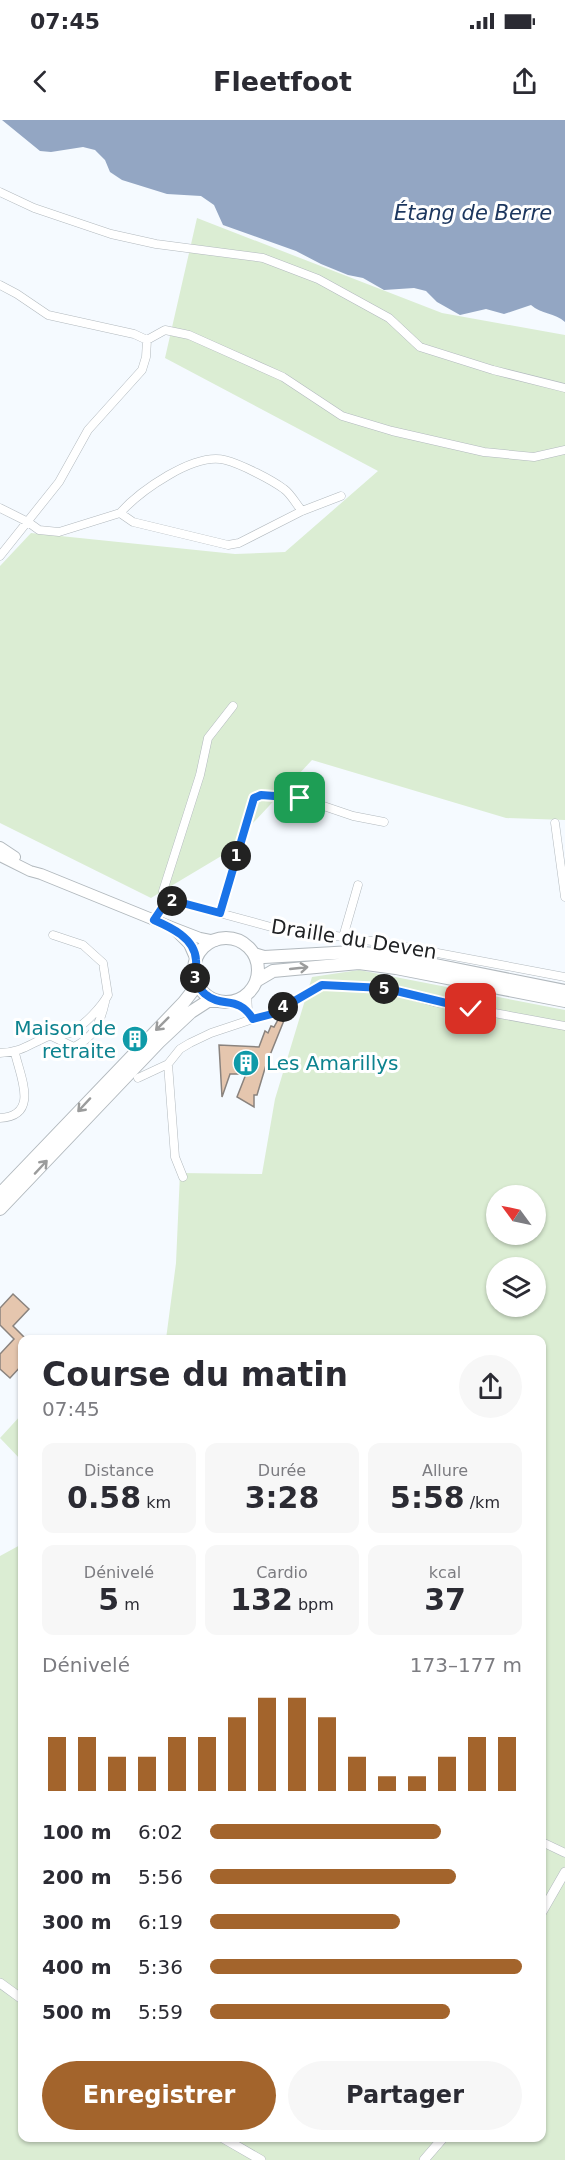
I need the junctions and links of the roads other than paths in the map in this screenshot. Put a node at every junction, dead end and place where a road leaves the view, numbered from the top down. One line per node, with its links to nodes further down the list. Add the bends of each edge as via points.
1 (0, 192): 4 (street, via 111,234 263,258 318,279 389,318 420,348)
2 (0, 285): 3 (street, via 48,315)
3 (147, 340): 5 (street, via 165,330 189,335 283,377 342,416 392,431 484,452 534,457); 10 (street, via 142,370 88,430 59,482)
4 (565, 388)
5 (565, 450)
6 (341, 495): 8 (street)
7 (0, 508): 10 (street)
8 (302, 511): 9 (street, via 228,545 133,522); 9 (street, via 285,490 224,460 207,461 162,477)
9 (120, 513): 10 (street, via 58,532 39,530)
10 (28, 522): 11 (street)
11 (0, 556)
12 (233, 706): 21 (street, via 208,738 163,891)
13 (384, 822): 22 (street, via 300,798 254,798)
14 (555, 823): 18 (street)
15 (0, 847): 17 (main road)
16 (0, 856): 17 (main road)
17 (41, 874): 23 (main road)
18 (564, 874): 20 (street)
19 (358, 885): 26 (street)
20 (565, 897)
21 (166, 902): 22 (street, Draille du Deven); 23 (street)
22 (220, 913): 26 (street, Draille du Deven, via 271,927)
23 (154, 920): 24 (main road)
24 (174, 928): 27 (main road); 29 (main road, via 189,944)
25 (53, 935): 35 (street, via 83,945 103,963)
26 (343, 937): 30 (street, Draille du Deven)
27 (215, 940): 28 (main road, via 237,940); 29 (main road)
28 (254, 954): 31 (main road, via 258,967); 33 (main road, via 385,955)
29 (196, 960): 32 (main road)
30 (565, 977)
31 (256, 981): 34 (main road); 37 (main road, one-way to 37, via 273,971 359,963)
32 (198, 984): 36 (main road, via 206,995); 49 (main road, one-way to 49)
33 (565, 991)
34 (248, 994): 38 (main road); 39 (street)
35 (106, 999): 42 (street, via 70,1033); 42 (street, via 100,1022 89,1039 74,1047)
36 (218, 1001): 38 (main road); 50 (main road, one-way to 36, via 159,1042 191,1012 208,1001)
37 (565, 1001)
38 (232, 1002): 39 (street)
39 (248, 1011): 40 (street)
40 (253, 1019): 41 (street, via 272,1014 322,985 384,988 434,1002); 45 (street, via 190,1043)
41 (565, 1026)
42 (50, 1036): 44 (street)
43 (0, 1053): 44 (street)
44 (15, 1053): 47 (street, via 24,1080 25,1099 20,1112 11,1118)
45 (168, 1064): 46 (street); 48 (street, via 175,1156)
46 (138, 1078)
47 (0, 1118)
48 (183, 1178)
49 (0, 1194)
50 (0, 1209)
51 (546, 1844): 52 (street)
52 (565, 1853)
53 (565, 1872): 54 (street)
54 (546, 1905)
55 (0, 1983): 56 (street)
56 (18, 1996)
57 (229, 2142): 59 (street)
58 (440, 2142): 60 (street)
59 (261, 2160)
60 (424, 2160)

